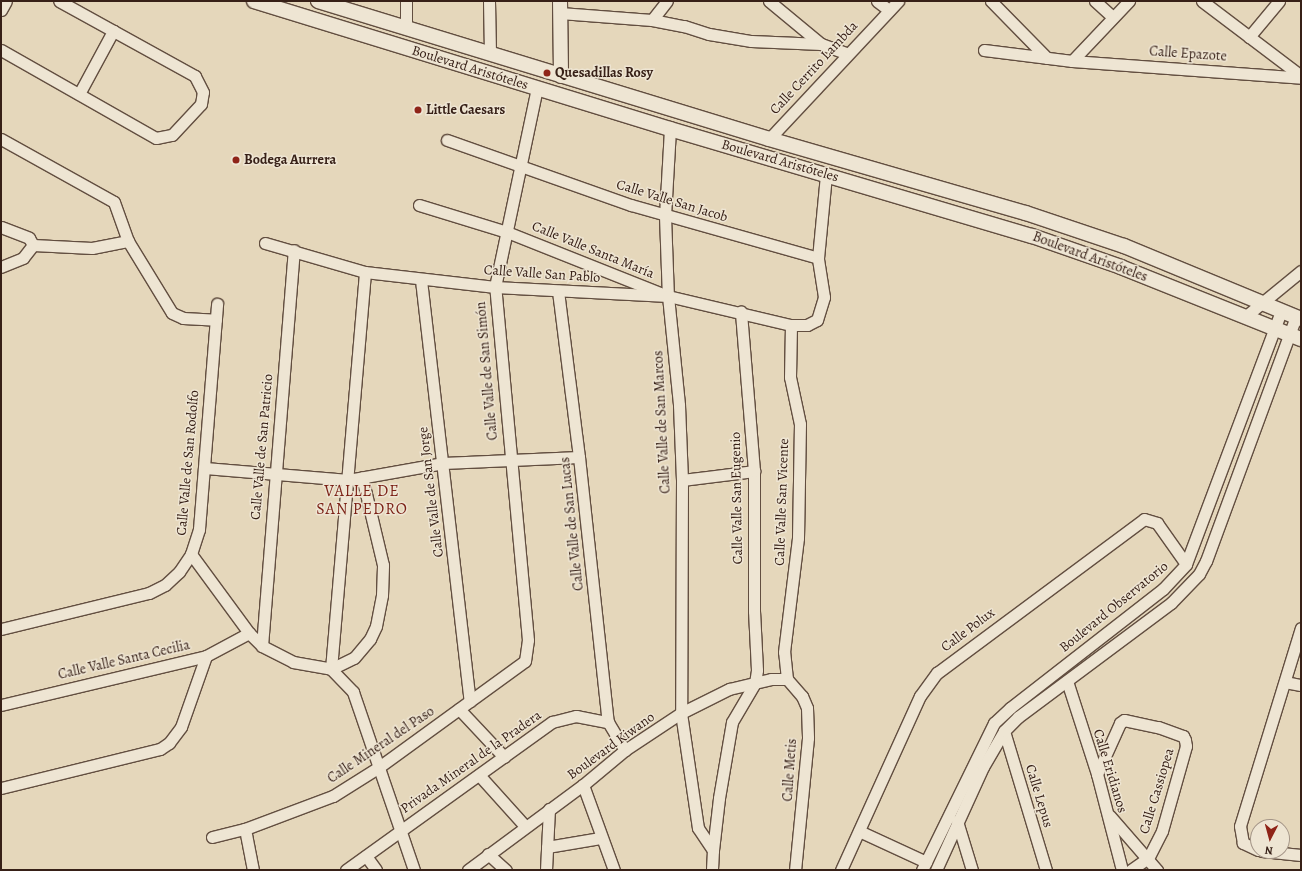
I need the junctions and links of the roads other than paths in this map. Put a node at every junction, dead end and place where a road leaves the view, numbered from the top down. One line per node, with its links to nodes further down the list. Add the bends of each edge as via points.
1 (6, 1): 18 (street)
2 (59, 1): 24 (street)
3 (254, 1): 21 (street, Boulevard Aristóteles)
4 (347, 1): 23 (street, via 380,12)
5 (406, 1): 23 (street)
6 (489, 1): 29 (street)
7 (668, 1): 22 (street)
8 (769, 1): 26 (street)
9 (877, 1): 19 (street)
10 (898, 1): 19 (street, Calle Cerrito Lambda)
11 (991, 1): 31 (street)
12 (1095, 1): 20 (street)
13 (1129, 1): 20 (street)
14 (1202, 1): 25 (street)
15 (1279, 1): 25 (street)
16 (323, 2): 21 (street); 23 (street, Boulevard Aristóteles)
17 (560, 7): 22 (street); 33 (street)
18 (1, 10)
19 (889, 10): 30 (street, Calle Cerrito Lambda)
20 (1114, 17): 32 (street)
21 (312, 19): 35 (street, Boulevard Aristóteles)
22 (652, 20): 26 (street, via 751,41)
23 (400, 27): 29 (street, Boulevard Aristóteles)
24 (113, 31): 36 (street); 36 (street, via 195,76 203,92 201,104 172,135 156,138)
25 (1249, 37): 34 (street)
26 (821, 44): 30 (street)
27 (1, 50): 36 (street)
28 (984, 50): 31 (street, Calle Epazote)
29 (490, 54): 33 (street, Boulevard Aristóteles)
30 (846, 54): 40 (street, Calle Cerrito Lambda)
31 (1047, 58): 32 (street, Calle Epazote)
32 (1072, 61): 34 (street, Calle Epazote)
33 (561, 76): 37 (street, Boulevard Aristóteles)
34 (1301, 77)
35 (537, 88): 38 (street, Boulevard Aristóteles); 42 (street, Calle Valle de San Simón)
36 (79, 94)
37 (676, 111): 38 (street); 40 (street, Boulevard Aristóteles)
38 (670, 130): 43 (street, Boulevard Aristóteles); 45 (street, Calle Valle de San Marcos)
39 (1, 139): 48 (street, via 114,202)
40 (769, 139): 60 (street, Boulevard Aristóteles, via 1026,213 1124,246)
41 (447, 140): 42 (street, Calle Valle San Jacob)
42 (519, 166): 45 (street, Calle Valle San Jacob); 47 (street, Calle Valle de San Simón)
43 (826, 175): 52 (street); 64 (street, Boulevard Aristóteles, via 1032,236)
44 (419, 205): 47 (street, Calle Valle Santa María)
45 (665, 216): 52 (street, Calle Valle San Jacob); 59 (street, Calle Valle de San Marcos)
46 (1, 227): 50 (street, via 29,238)
47 (507, 232): 57 (street, Calle Valle de San Simón); 59 (street, Calle Valle Santa María)
48 (128, 241): 50 (street, via 92,248); 66 (street, via 172,313 183,318)
49 (265, 242): 51 (street, Calle Valle San Pablo)
50 (33, 245): 53 (street, via 28,255)
51 (294, 250): 55 (street, Calle Valle San Pablo); 75 (street, Calle Valle de San Patricio)
52 (818, 258): 67 (street, Calle Valle San Pablo, via 824,297 817,320 807,325)
53 (1, 267)
54 (1301, 271): 60 (street)
55 (364, 272): 56 (street, Calle Valle San Pablo); 77 (street)
56 (421, 280): 57 (street, Calle Valle San Pablo); 72 (street, Calle Valle de San Jorge)
57 (495, 287): 58 (street, Calle Valle San Pablo); 71 (street, Calle Valle de San Simón)
58 (558, 291): 59 (street, Calle Valle San Pablo); 70 (street, Calle Valle de San Lucas)
59 (668, 296): 63 (street, Calle Valle San Pablo); 78 (street, Calle Valle de San Marcos, via 679,405)
60 (1261, 303): 62 (street, Boulevard Aristóteles); 64 (street)
61 (217, 304): 66 (street, Calle Valle de San Rodolfo)
62 (1281, 311): 65 (street, Boulevard Aristóteles); 68 (street, Boulevard Observatorio)
63 (741, 312): 67 (street, Calle Valle San Pablo); 74 (street, Calle Valle San Eugenio)
64 (1246, 316): 68 (street, Boulevard Aristóteles)
65 (1298, 318): 69 (street, Boulevard Observatorio)
66 (216, 320): 73 (street, Calle Valle de San Rodolfo)
67 (790, 325): 90 (street, Calle Valle San Vicente, via 790,377 800,424 798,538 784,652)
68 (1275, 328): 69 (street, Boulevard Aristóteles); 80 (street, Boulevard Observatorio)
69 (1295, 337): 82 (street, Boulevard Observatorio, via 1206,561 1192,583)
70 (579, 456): 71 (street); 99 (street, Calle Valle de San Lucas)
71 (510, 461): 72 (street); 87 (street, Calle Valle de San Simón, via 528,640)
72 (443, 463): 76 (street); 95 (street, Calle Valle de San Jorge)
73 (205, 468): 75 (street); 79 (street, Calle Valle de San Rodolfo, via 199,529)
74 (754, 471): 78 (street); 93 (street, Calle Valle San Eugenio, via 754,611 758,641)
75 (275, 474): 77 (street); 86 (street, Calle Valle de San Patricio)
76 (362, 477): 77 (street); 89 (street, via 383,565 382,595 376,626 370,638 354,658)
77 (348, 480): 89 (street)
78 (682, 480): 98 (street, Calle Valle de San Marcos)
79 (191, 554): 84 (street, via 179,572 165,586 149,593); 85 (street, Calle Valle de San Rodolfo)
80 (1186, 564): 81 (street, Boulevard Observatorio); 115 (street, Calle Polux, via 1157,523 1144,519 937,673 920,696)
81 (1163, 589): 82 (street); 108 (street, Boulevard Observatorio, via 994,723)
82 (1172, 603): 91 (street, Boulevard Observatorio)
83 (1301, 628): 92 (street)
84 (1, 629)
85 (248, 633): 86 (street, Calle Valle de San Rodolfo); 88 (street, Calle Valle Santa Cecilia)
86 (262, 646): 89 (street, Calle Valle de San Rodolfo, via 293,662)
87 (527, 655): 95 (street, Calle Mineral del Paso, via 520,666)
88 (206, 656): 96 (street, Calle Valle Santa Cecilia); 107 (street, via 181,727 165,746)
89 (331, 669): 103 (street, via 353,692)
90 (787, 679): 93 (street, Boulevard Kiwano, via 771,678); 136 (street, Calle Metis, via 802,696 807,708 808,738)
91 (1067, 681): 100 (street, Boulevard Observatorio, via 1018,717); 104 (street, Calle Eridianos)
92 (1285, 682): 94 (street); 118 (street, via 1240,826 1243,843)
93 (755, 683): 98 (street, Boulevard Kiwano, via 729,689); 120 (street, via 732,722)
94 (1301, 685)
95 (470, 701): 97 (street, Calle Mineral del Paso)
96 (1, 705)
97 (459, 709): 102 (street); 103 (street, Calle Mineral del Paso)
98 (681, 713): 101 (street, Boulevard Kiwano); 120 (street, Calle Valle de San Marcos, via 698,828)
99 (608, 722): 101 (street, Calle Valle de San Lucas); 102 (street, Privada Mineral de la Pradera, via 576,716 560,718)
100 (1004, 731): 111 (street, Boulevard Observatorio, via 986,760); 140 (street, Calle Lepus)
101 (625, 750): 106 (street, Boulevard Kiwano)
102 (504, 757): 105 (street, Privada Mineral de la Pradera)
103 (379, 768): 113 (street, Calle Mineral del Paso, via 332,796); 114 (street)
104 (1097, 774): 110 (street, Calle Eridianos); 125 (street, Calle Cassiopea, via 1120,723 1124,720 1129,719 1183,736 1186,746 1162,831)
105 (479, 775): 112 (street); 114 (street, Privada Mineral de la Pradera)
106 (583, 785): 109 (street, Boulevard Kiwano); 117 (street, via 593,807)
107 (1, 788)
108 (952, 805): 111 (street); 126 (street, Boulevard Observatorio)
109 (549, 809): 112 (street, Boulevard Kiwano); 119 (street)
110 (1108, 814): 125 (street, Calle Cassiopea); 141 (street, Calle Eridianos)
111 (958, 823): 138 (street, Boulevard Observatorio); 139 (street)
112 (525, 826): 121 (street, Boulevard Kiwano)
113 (246, 829): 116 (street, Calle Mineral del Paso); 127 (street)
114 (399, 831): 124 (street, Privada Mineral de la Pradera); 130 (street)
115 (859, 831): 126 (street); 137 (street, Calle Polux)
116 (212, 837)
117 (600, 838): 119 (street); 134 (street)
118 (1250, 846)
119 (547, 847): 133 (street)
120 (713, 850): 135 (street)
121 (488, 854): 131 (street, Boulevard Kiwano); 132 (street)
122 (1290, 854): 123 (street)
123 (1301, 855)
124 (366, 856): 128 (street, Privada Mineral de la Pradera); 129 (street)
125 (1148, 858): 142 (street, Calle Cassiopea); 143 (street, Calle Cassiopea)
126 (924, 866)
127 (253, 870)
128 (346, 870)
129 (376, 870)
130 (414, 870)
131 (468, 870)
132 (506, 870)
133 (546, 870)
134 (614, 870)
135 (712, 870)
136 (795, 870)
137 (841, 870)
138 (936, 870)
139 (972, 870)
140 (1046, 870)
141 (1122, 870)
142 (1131, 870)
143 (1157, 870)

